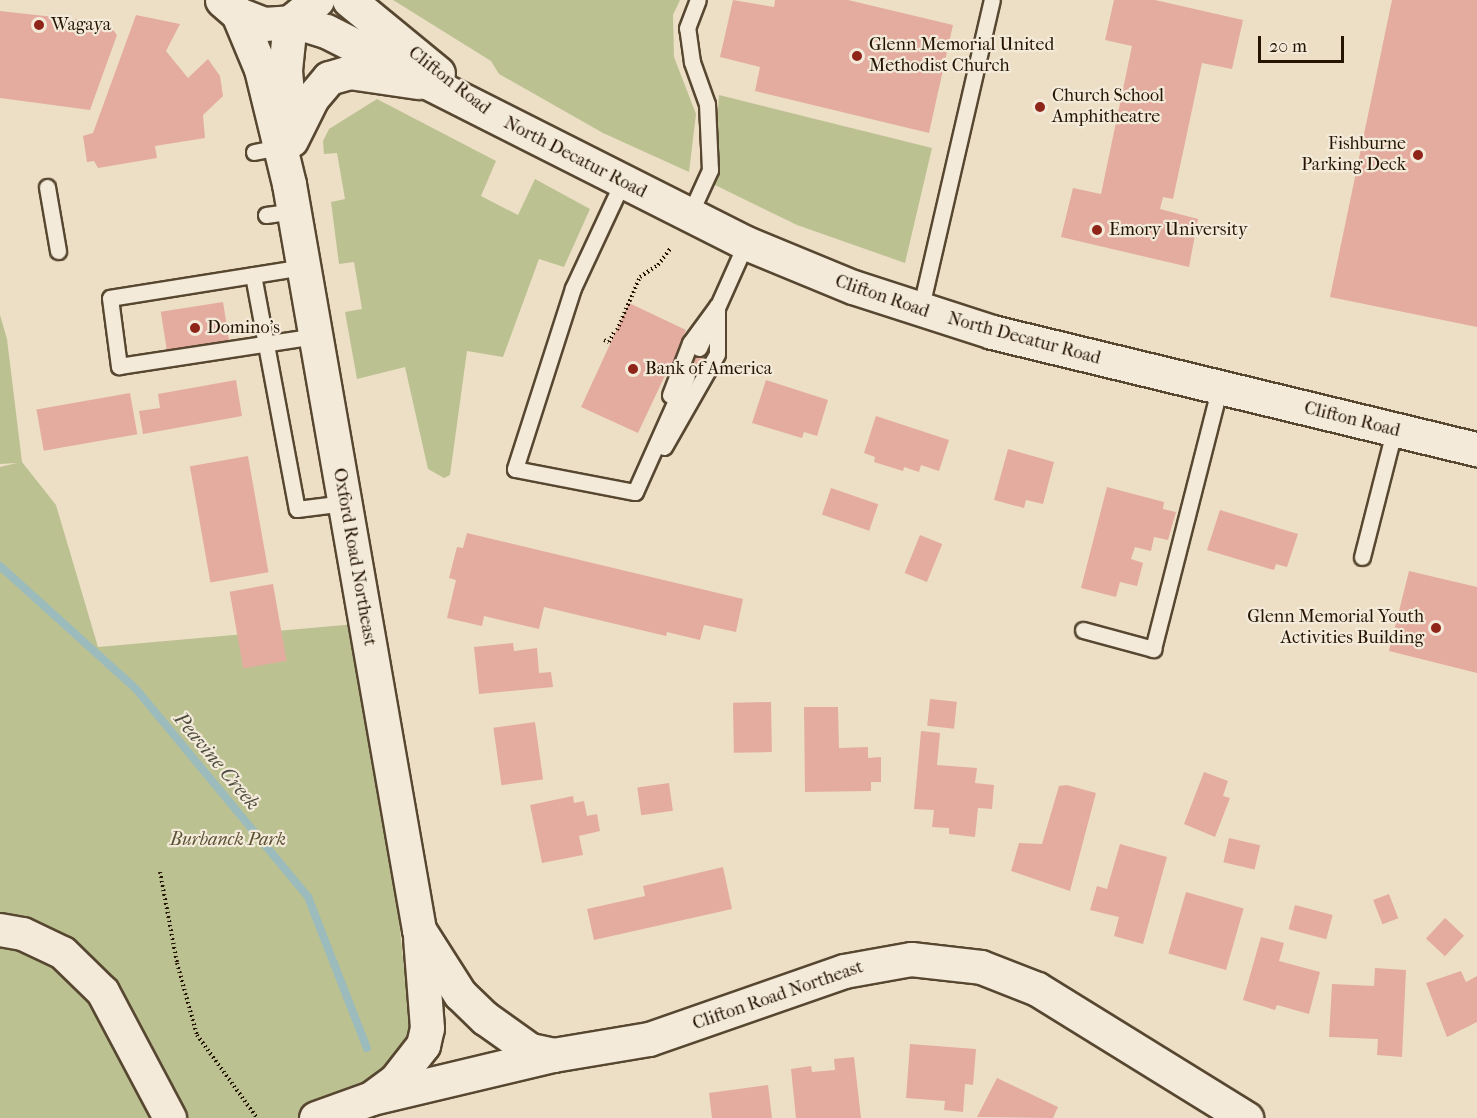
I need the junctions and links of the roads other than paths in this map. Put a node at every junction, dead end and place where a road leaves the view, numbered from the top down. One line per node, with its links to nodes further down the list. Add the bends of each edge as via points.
1 (698, 0): 11 (lane, via 687,28 692,62 707,104 710,170)
2 (992, 0): 17 (lane)
3 (230, 7): 5 (street, North Decatur Road, via 264,24); 8 (street, Oxford Road Northeast, via 261,69)
4 (356, 7): 7 (street, North Decatur Road)
5 (300, 14): 6 (street, North Decatur Road); 8 (street, Oxford Road Northeast, via 285,70)
6 (426, 83): 7 (street, North Decatur Road); 8 (street, via 350,72 329,78)
7 (496, 118): 9 (street, Clifton Road)
8 (275, 146): 14 (street, Oxford Road Northeast, via 283,203)
9 (622, 183): 11 (street, North Decatur Road); 26 (lane, via 573,288 514,469)
10 (47, 187): 13 (lane)
11 (689, 216): 12 (street, Clifton Road)
12 (746, 243): 16 (lane); 17 (street, Clifton Road)
13 (58, 251)
14 (303, 267): 15 (lane); 18 (street, Oxford Road Northeast)
15 (253, 275): 19 (lane); 19 (lane, via 110,298 119,366)
16 (717, 306): 20 (lane); 24 (lane, via 690,343 676,371); 26 (lane, via 717,354 702,387)
17 (920, 311): 22 (street, Clifton Road)
18 (315, 336): 19 (lane); 27 (street, Oxford Road Northeast)
19 (267, 343): 27 (lane, via 297,509)
20 (699, 348)
21 (687, 376): 24 (lane)
22 (1220, 387): 23 (street, Clifton Road); 29 (lane, via 1153,649)
23 (1394, 430): 25 (street, Clifton Road); 28 (lane)
24 (657, 442): 26 (lane)
25 (1477, 449)
26 (635, 492)
27 (345, 503): 31 (street, Oxford Road Northeast)
28 (1362, 557)
29 (1083, 630)
30 (0, 930): 34 (street, via 23,934 63,953 103,992)
31 (419, 930): 32 (street, Oxford Road Northeast, via 460,994 484,1018 530,1050); 33 (street, Oxford Road Northeast, via 427,1028 423,1045 395,1081)
32 (553, 1055): 33 (street, Clifton Road Northeast); 36 (street, Clifton Road Northeast, via 650,1039 844,970 890,961 931,959 981,967 1037,989)
33 (372, 1098): 35 (street, Clifton Road Northeast)
34 (170, 1118)
35 (316, 1118)
36 (1246, 1118)

